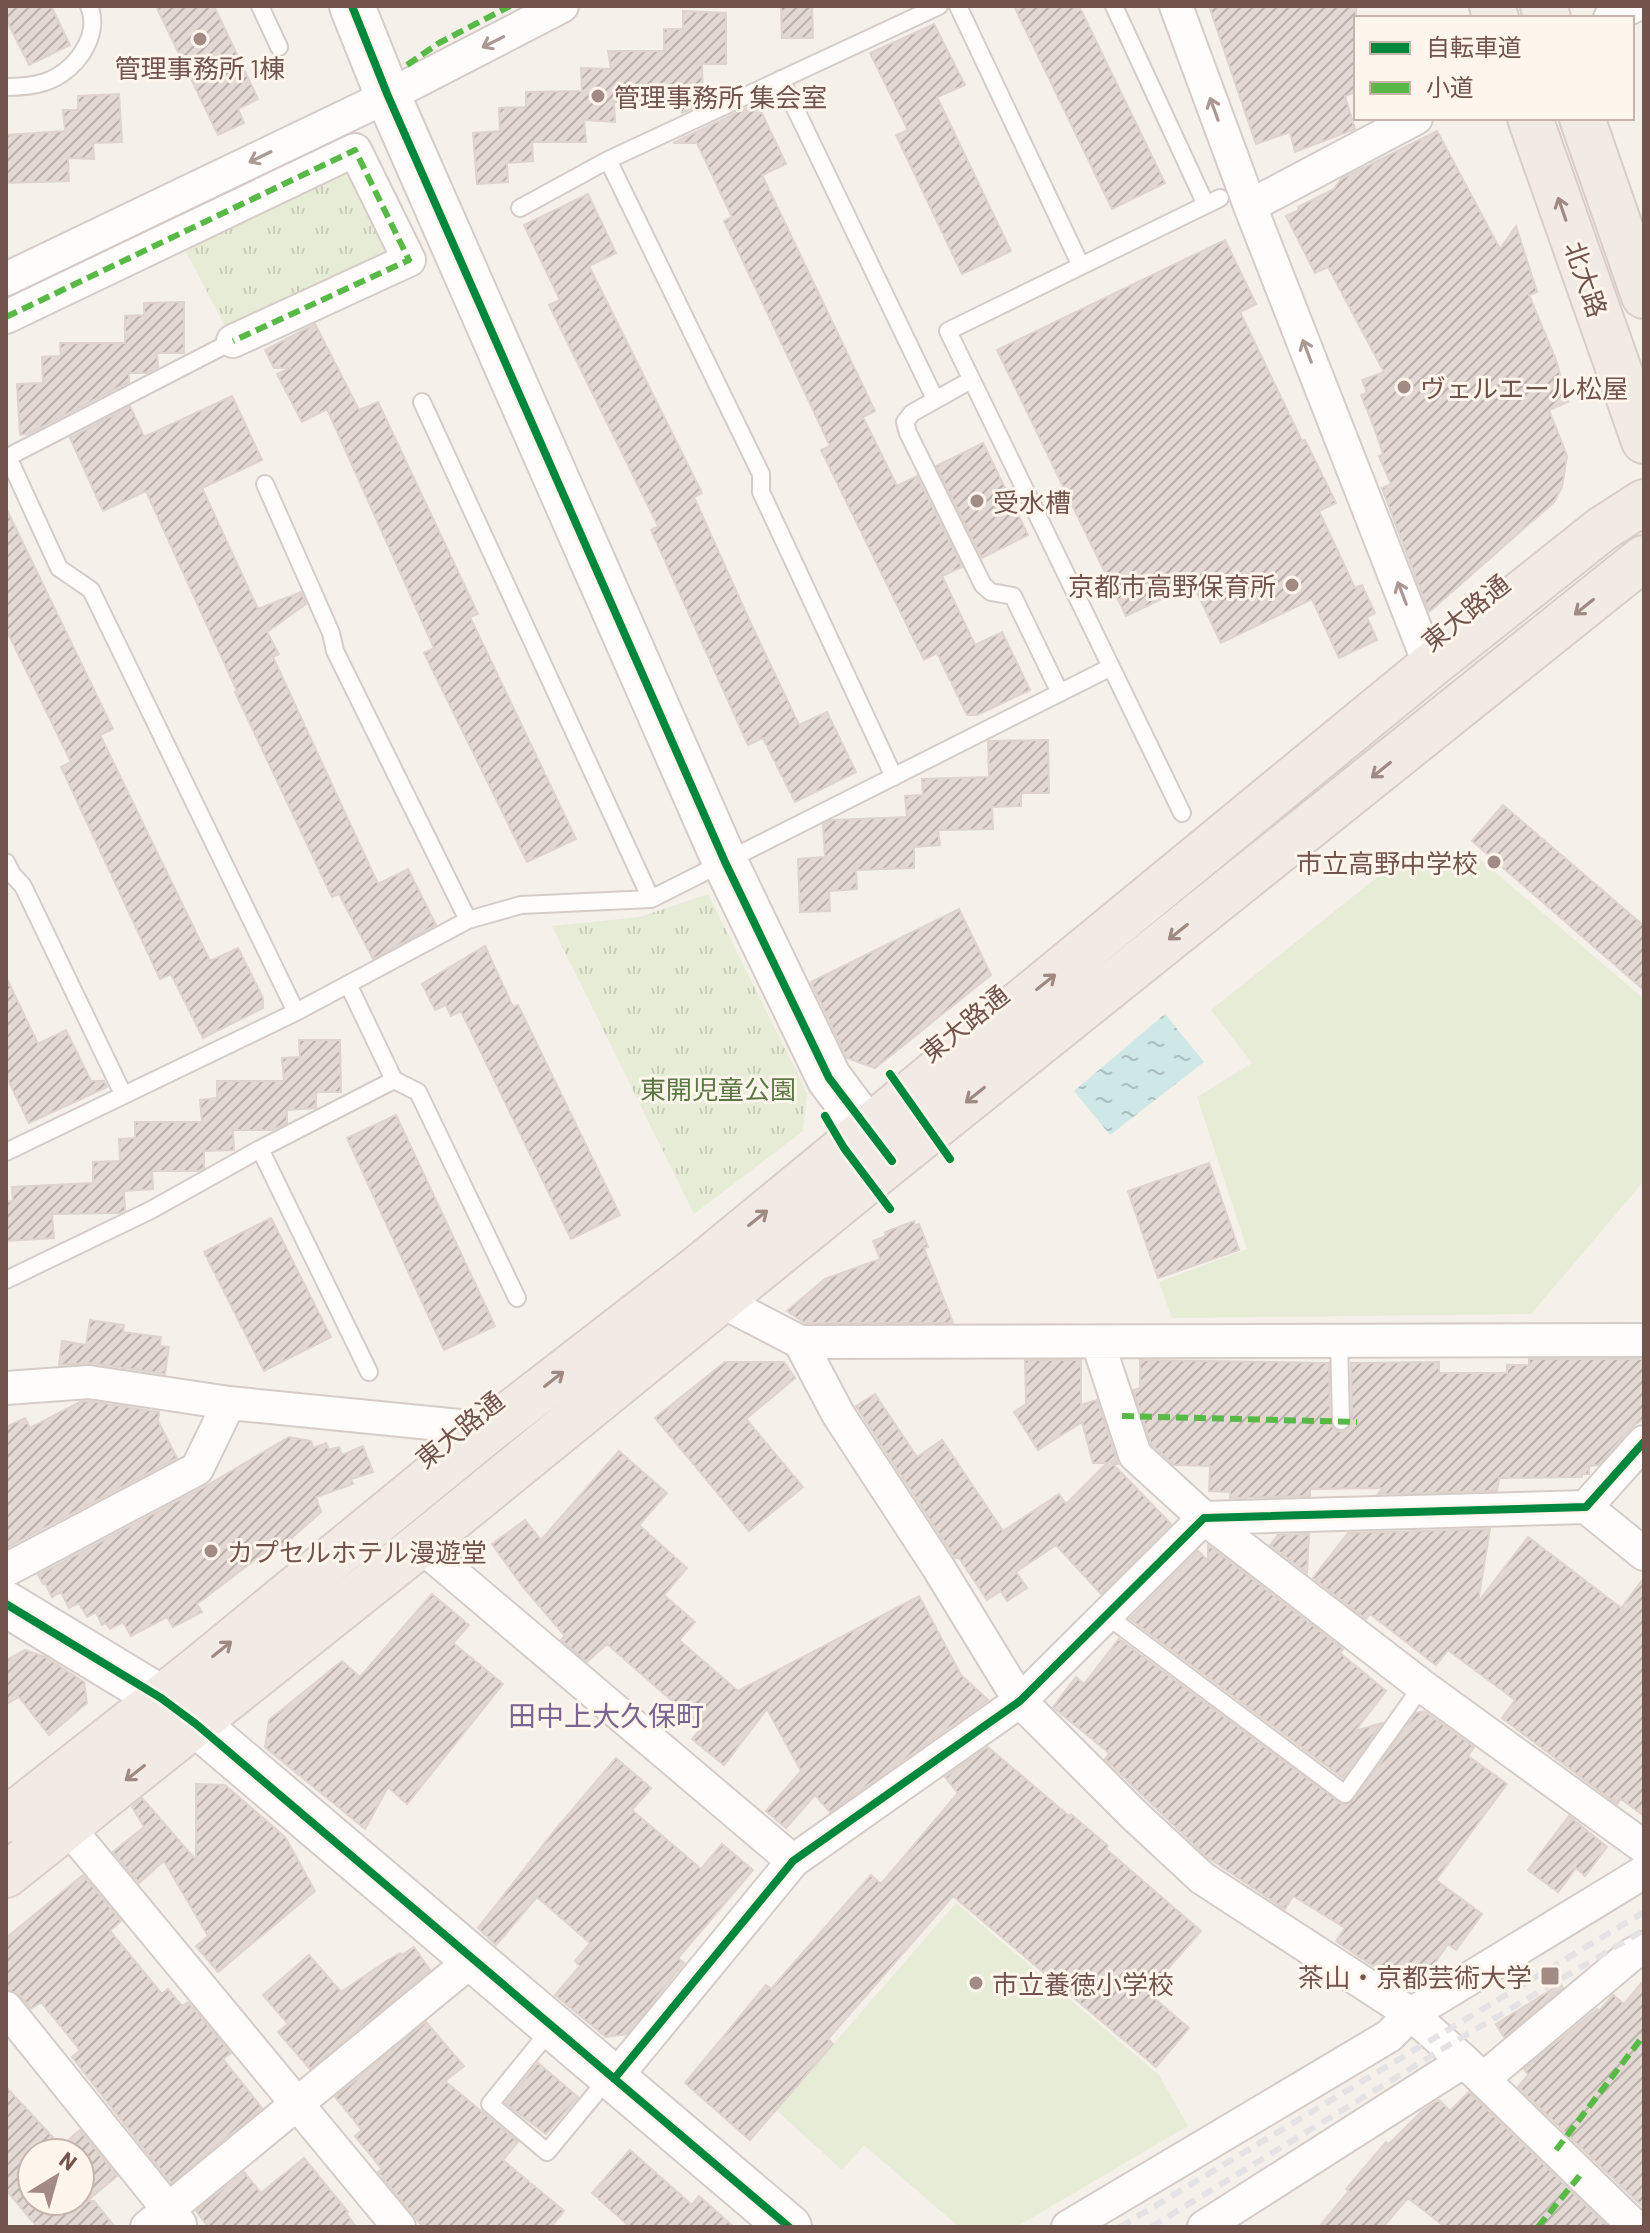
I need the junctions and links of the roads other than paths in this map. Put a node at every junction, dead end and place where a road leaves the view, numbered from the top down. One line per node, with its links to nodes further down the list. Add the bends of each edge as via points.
1 (89, 6): 13 (lane, via 89,42 71,68 45,82)
2 (260, 6): 11 (lane)
3 (352, 6): 14 (street)
4 (562, 6): 14 (street, one-way to 14)
5 (939, 6): 12 (lane)
6 (958, 6): 21 (lane)
7 (1114, 6): 19 (lane)
8 (1176, 6): 19 (street, one-way to 8)
9 (1634, 6): 10 (street)
10 (1614, 16)
11 (279, 47)
12 (781, 79): 18 (lane); 27 (lane)
13 (6, 87)
14 (388, 96): 22 (street, one-way to 22); 40 (street)
15 (1412, 120): 19 (street)
16 (1531, 120): 29 (main road, 北大路, one-way to 16)
17 (1583, 120): 23 (main road)
18 (608, 160): 20 (lane); 37 (lane, via 761,474 761,492)
19 (1225, 203): 21 (lane); 34 (street, one-way to 19)
20 (520, 208)
21 (1081, 266): 26 (lane, via 948,331)
22 (6, 279)
23 (1644, 296)
24 (6, 317): 25 (street, via 355,150 409,260)
25 (233, 341): 30 (lane)
26 (971, 380): 27 (lane); 35 (lane)
27 (935, 399): 36 (lane, via 912,413 905,422 908,433 983,585 1013,596)
28 (422, 402): 41 (lane)
29 (1644, 441)
30 (7, 457): 44 (lane, via 59,568 91,590)
31 (265, 484): 42 (lane, via 335,651)
32 (1644, 502): 34 (main road, 東大路通, via 1602,529)
33 (1644, 558): 47 (main road, 東大路通, one-way to 47)
34 (1430, 666): 47 (main road, 東大路通, one-way to 34)
35 (1111, 667): 36 (lane); 38 (lane)
36 (1060, 693): 37 (lane)
37 (894, 777): 40 (lane)
38 (1182, 813)
39 (6, 862): 46 (lane, via 23,886)
40 (725, 862): 41 (lane); 47 (street, via 829,1078)
41 (651, 899): 42 (lane, via 521,905)
42 (468, 920): 43 (lane)
43 (348, 984): 44 (lane); 45 (lane)
44 (296, 1012): 46 (lane)
45 (394, 1080): 48 (lane); 52 (lane, via 418,1092)
46 (123, 1094): 49 (lane)
47 (879, 1145): 51 (main road, 東大路通)
48 (260, 1149): 50 (lane, via 151,1210); 57 (lane)
49 (6, 1152)
50 (6, 1280)
51 (710, 1284): 54 (street); 61 (main road, 東大路通, one-way to 51); 65 (main road, 東大路通)
52 (517, 1298)
53 (1644, 1340): 55 (street)
54 (800, 1342): 56 (street); 72 (street, via 838,1414)
55 (1339, 1342): 56 (street); 60 (lane)
56 (1098, 1343): 64 (street, via 1135,1455)
57 (369, 1372)
58 (6, 1388): 59 (street, via 89,1382)
59 (229, 1403): 61 (street); 67 (street, via 197,1469)
60 (1341, 1421)
61 (490, 1429): 71 (main road, 東大路通, one-way to 61)
62 (1644, 1442): 63 (street)
63 (1586, 1507): 64 (street); 66 (street)
64 (1204, 1518): 69 (street); 70 (street)
65 (420, 1545): 73 (main road, 東大路通); 77 (street)
66 (1644, 1554)
67 (6, 1570)
68 (6, 1604): 71 (street)
69 (1106, 1615): 70 (lane, via 1345,1794); 72 (street)
70 (1422, 1686): 76 (street)
71 (161, 1698): 73 (street); 74 (main road, 東大路通)
72 (1020, 1701): 77 (street); 83 (street, via 1202,1878)
73 (196, 1724): 75 (main road, 東大路通, one-way to 75); 81 (street)
74 (6, 1820)
75 (67, 1826): 79 (main road, 東大路通); 87 (street)
76 (1644, 1847)
77 (793, 1861): 86 (street)
78 (1644, 1872): 83 (street)
79 (6, 1875)
80 (1644, 1948): 85 (street)
81 (472, 1960): 84 (street); 87 (street)
82 (6, 2008): 88 (street)
83 (1411, 2014): 85 (street); 91 (street, via 1389,2036)
84 (552, 2028): 86 (street); 86 (lane, via 490,2104 547,2152)
85 (1473, 2070): 92 (street); 93 (street)
86 (612, 2077): 90 (street)
87 (298, 2103): 88 (street); 89 (street)
88 (166, 2221)
89 (399, 2227)
90 (789, 2227)
91 (1068, 2227)
92 (1204, 2227)
93 (1639, 2227)

